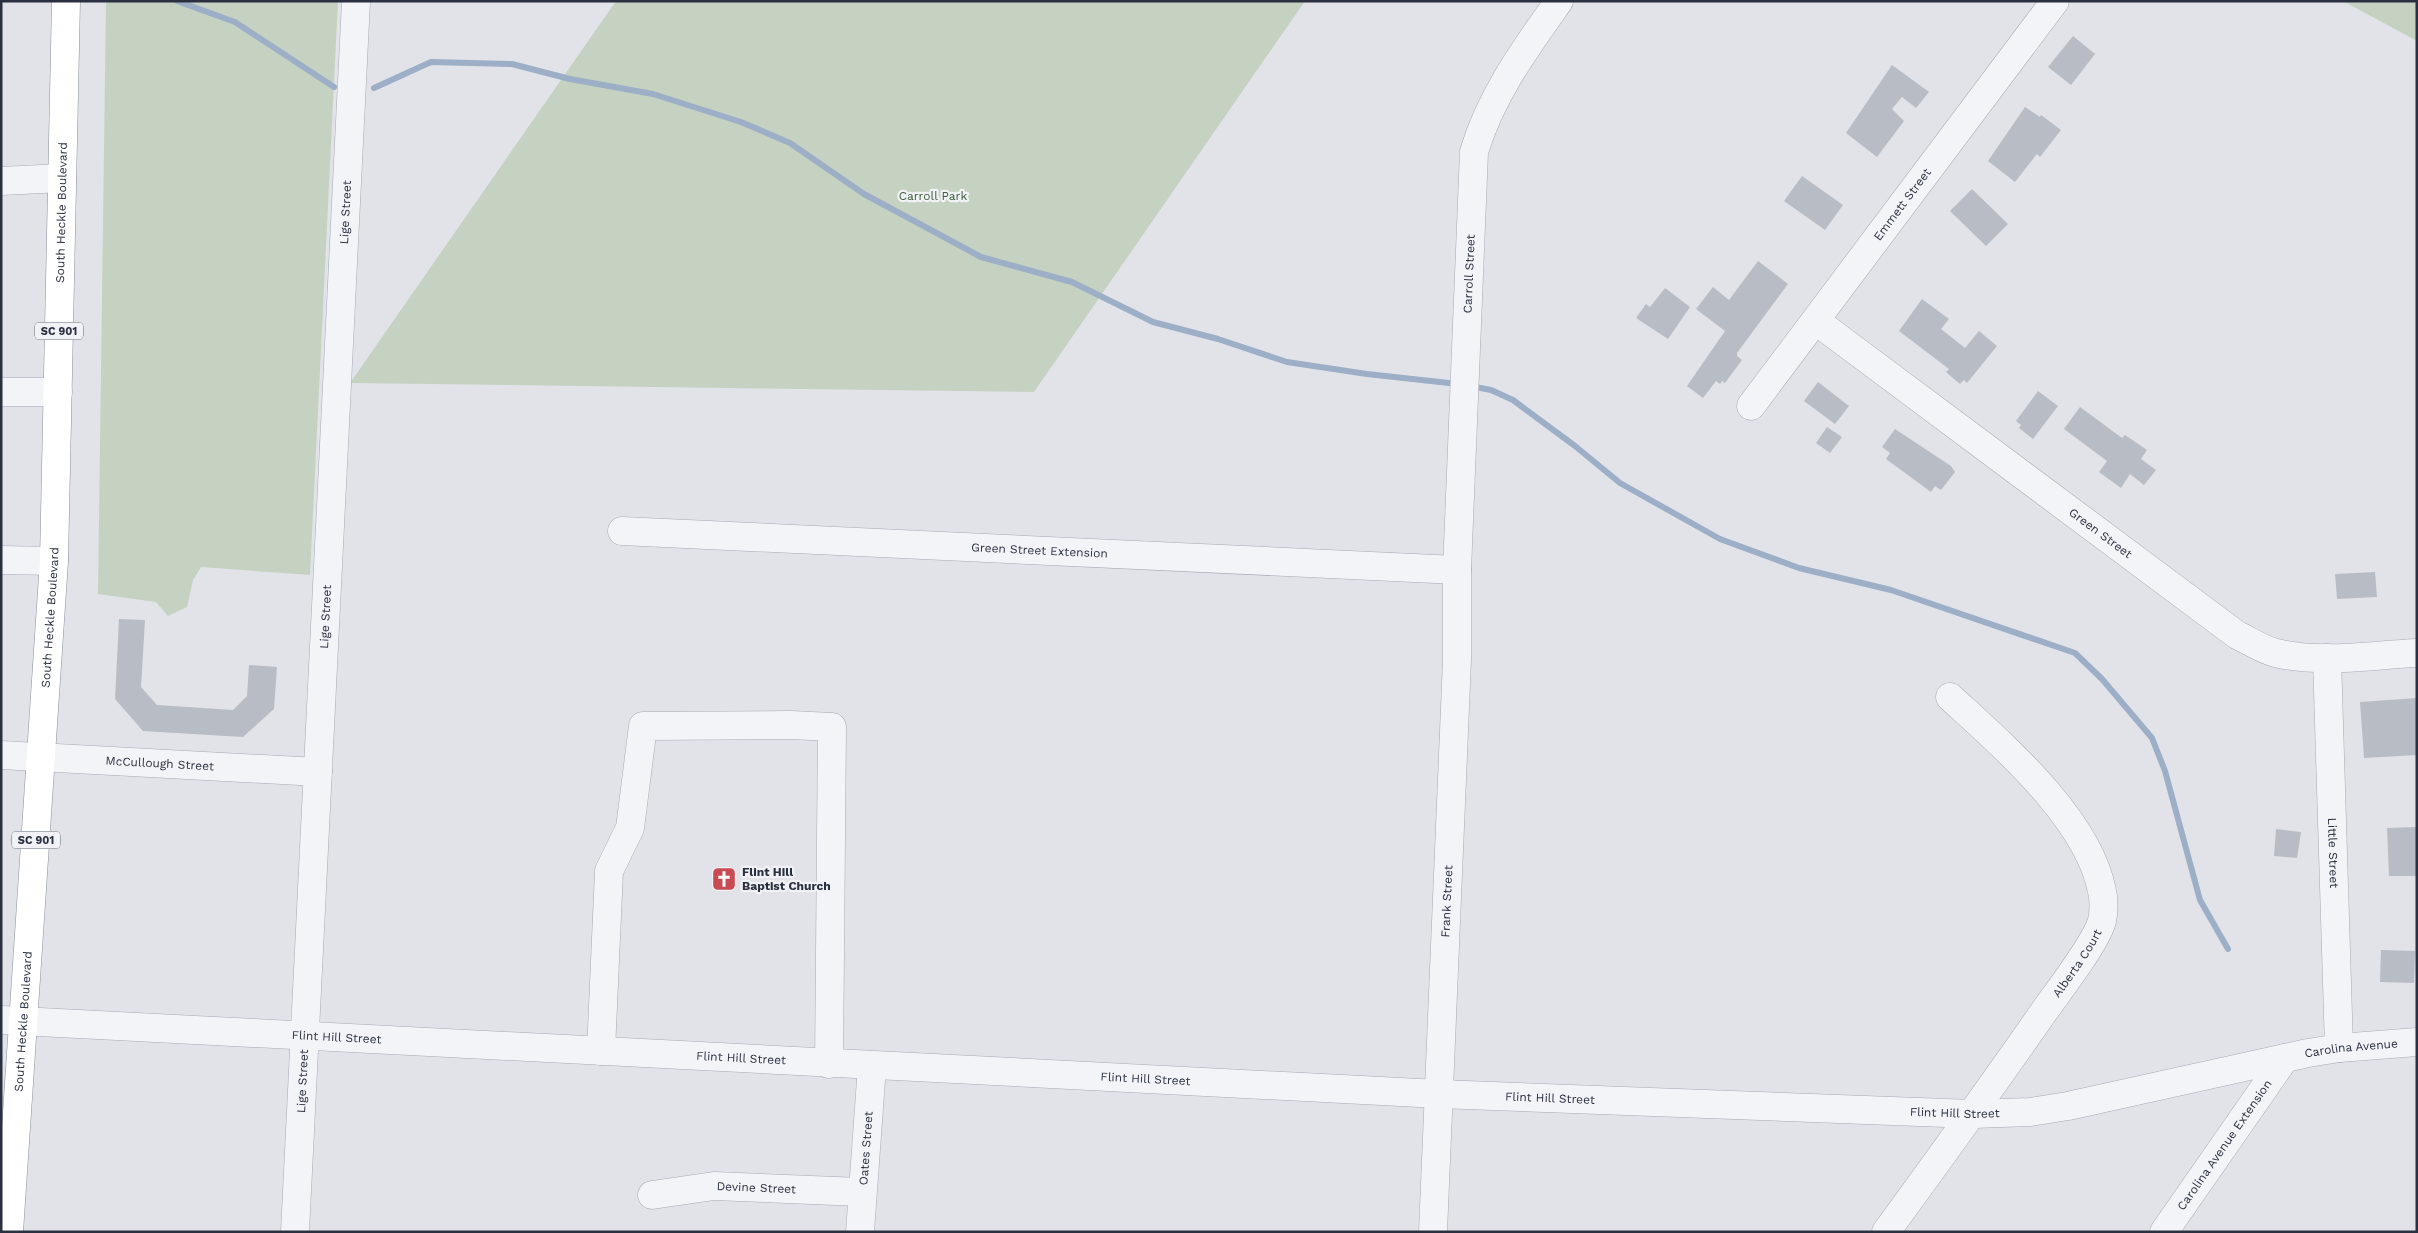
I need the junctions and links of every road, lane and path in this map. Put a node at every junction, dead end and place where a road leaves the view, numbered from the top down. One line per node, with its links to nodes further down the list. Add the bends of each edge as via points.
1 (66, 1): 5 (highway, South Heckle Boulevard / SC 901)
2 (356, 1): 20 (street, Lige Street)
3 (1559, 1): 14 (street, Carroll Street, via 1516,61 1496,96 1474,152)
4 (2055, 1): 7 (street, Emmett Street)
5 (62, 178): 6 (street); 9 (highway, South Heckle Boulevard / SC 901)
6 (1, 181)
7 (1816, 321): 10 (street, Emmett Street); 16 (street, Green Street, via 2238,635 2274,652)
8 (1, 392): 9 (street)
9 (58, 392): 13 (highway, South Heckle Boulevard / SC 901)
10 (1751, 406)
11 (622, 531): 14 (street, Green Street Extension)
12 (1, 560): 13 (street)
13 (54, 561): 19 (highway, South Heckle Boulevard / SC 901)
14 (1457, 570): 29 (street, Frank Street, via 1457,660)
15 (2417, 653): 16 (street, Green Street)
16 (2327, 658): 24 (street, Little Street)
17 (1950, 697): 30 (street, Alberta Court, via 2008,751 2055,804 2088,850 2102,892 2102,921 2094,936)
18 (1, 755): 19 (street, McCullough Street)
19 (42, 758): 20 (street, McCullough Street); 21 (highway, South Heckle Boulevard / SC 901)
20 (318, 772): 22 (street, Lige Street)
21 (12, 1020): 22 (street, Flint Hill Street); 33 (highway, South Heckle Boulevard / SC 901)
22 (304, 1034): 25 (street, Flint Hill Street); 34 (street, Lige Street)
23 (2417, 1042): 24 (street, Carolina Avenue)
24 (2340, 1048): 26 (street, Carolina Avenue)
25 (601, 1051): 27 (street, Flint Hill Street); 27 (street, via 609,871 630,828 643,726 824,726 832,727)
26 (2285, 1058): 30 (street, Flint Hill Street, via 2068,1106 2030,1112); 38 (street, Carolina Avenue Extension)
27 (829, 1064): 28 (street, Flint Hill Street)
28 (872, 1066): 29 (street, Flint Hill Street); 31 (street, Oates Street)
29 (1438, 1094): 30 (street, Flint Hill Street); 36 (street, Frank Street)
30 (1973, 1114): 37 (street, Alberta Court)
31 (862, 1192): 32 (street, Devine Street, via 714,1186); 35 (street, Oates Street)
32 (652, 1195)
33 (9, 1232)
34 (294, 1232)
35 (860, 1232)
36 (1433, 1232)
37 (1886, 1232)
38 (2164, 1232)

